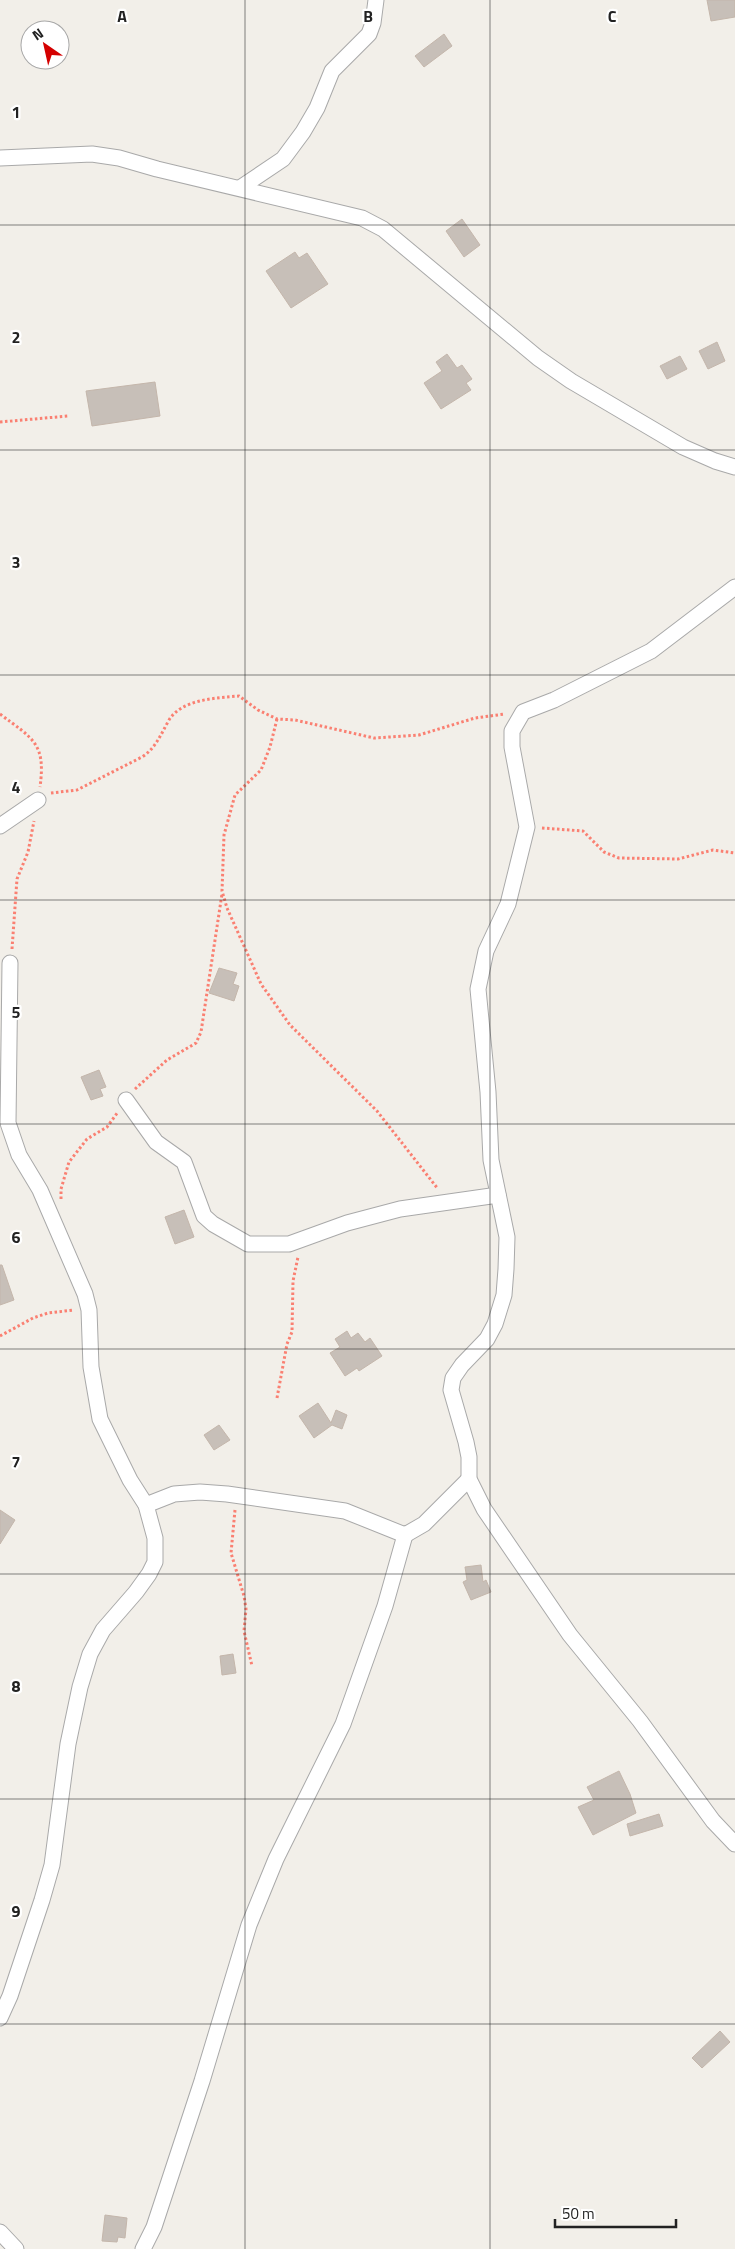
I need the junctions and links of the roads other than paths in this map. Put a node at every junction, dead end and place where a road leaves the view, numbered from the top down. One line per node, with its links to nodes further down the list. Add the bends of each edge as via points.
1 (376, 0): 3 (street, via 369,34 332,71 303,132 283,158)
2 (0, 158): 3 (street, via 92,154)
3 (240, 188): 4 (street, via 362,218 383,229 538,358 571,381 683,447)
4 (735, 467)
5 (735, 587): 10 (street, via 651,651 524,712 512,731 527,827 508,904 486,951 478,988 491,1160)
6 (38, 797): 7 (street)
7 (0, 826)
8 (10, 964): 12 (street, via 8,1123 19,1155 40,1190 85,1294 89,1310 90,1367 100,1419)
9 (126, 1100): 10 (street, via 156,1142 184,1162 204,1216 248,1244 289,1244 356,1220 400,1209)
10 (498, 1195): 11 (street, via 507,1237 504,1295 488,1339 462,1365 453,1378 451,1390 469,1457)
11 (468, 1479): 13 (street, via 424,1524); 14 (street, via 484,1509 570,1635 640,1721 713,1821)
12 (146, 1505): 13 (street, via 174,1494 200,1492 236,1496 345,1510); 15 (street, via 155,1538 155,1562 136,1592 103,1630 90,1654 68,1744 52,1865)
13 (406, 1535): 18 (street, via 386,1606 343,1724 276,1859 249,1925 196,2099 154,2227)
14 (735, 1844)
15 (0, 2018)
16 (0, 2232): 17 (street)
17 (16, 2249)
18 (143, 2249)

